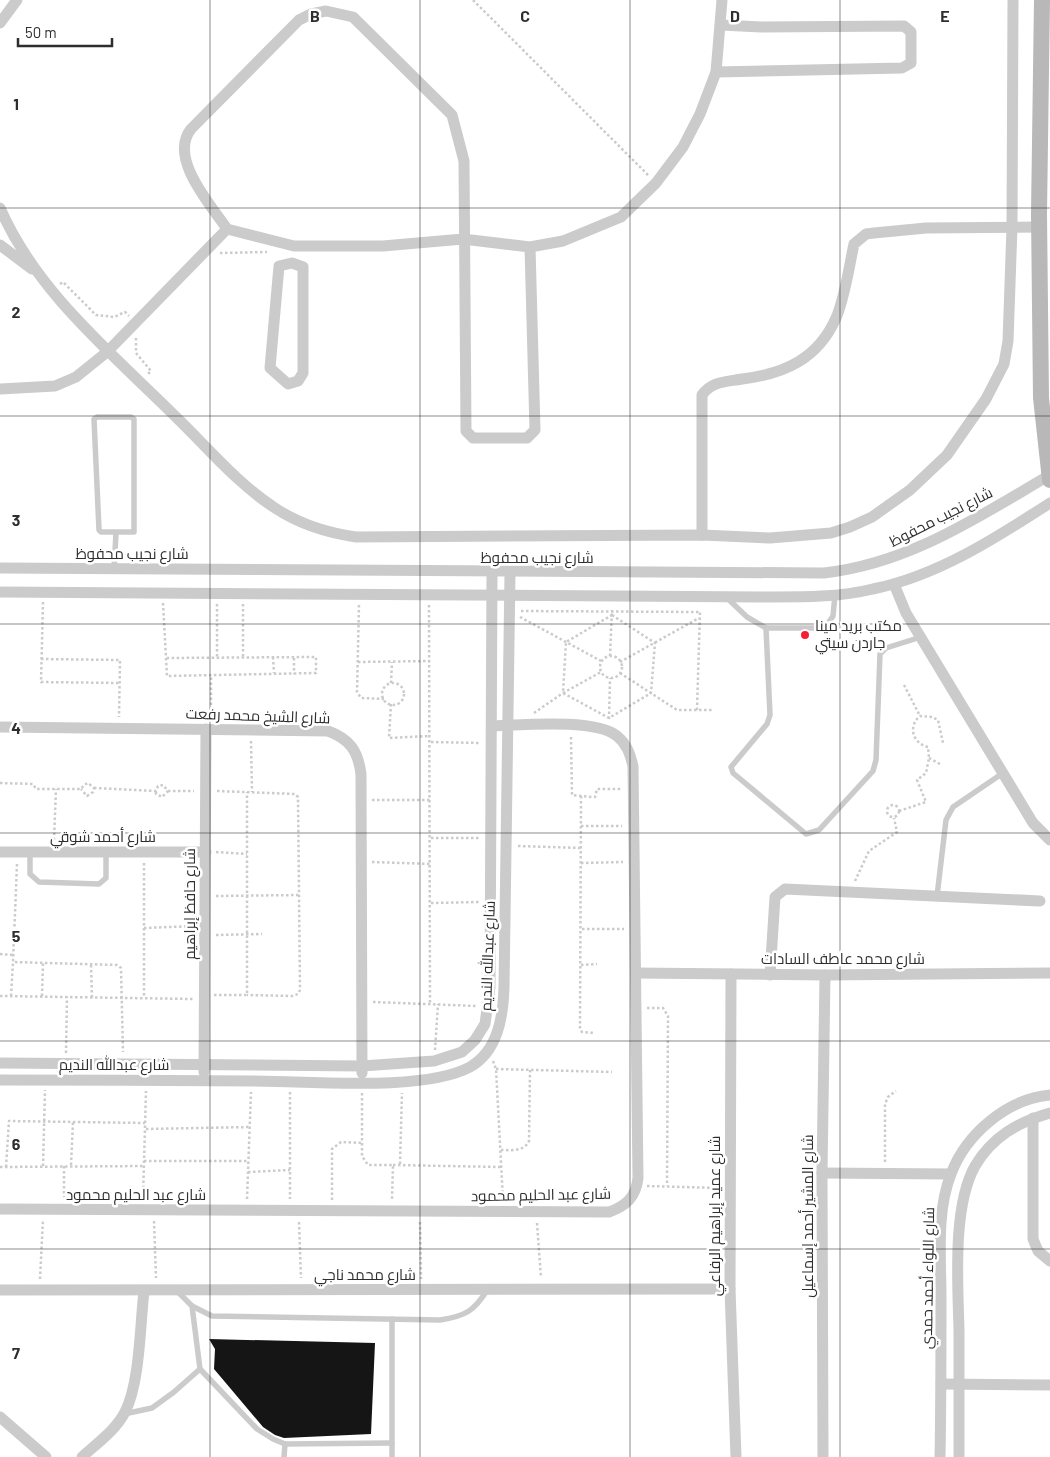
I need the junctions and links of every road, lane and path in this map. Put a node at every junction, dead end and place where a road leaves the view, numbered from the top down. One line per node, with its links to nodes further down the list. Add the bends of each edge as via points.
1 (17, 0): 6 (street)
2 (474, 0): 9 (path)
3 (722, 0): 7 (street)
4 (1013, 0): 12 (street)
5 (1045, 9): 11 (street)
6 (0, 23)
7 (721, 25): 8 (street); 8 (street, via 900,25 911,32 912,63 902,68)
8 (716, 72): 9 (street, via 683,147)
9 (656, 183): 16 (street, via 621,217 563,241)
10 (0, 208): 19 (street)
11 (1040, 227): 12 (street); 25 (street, via 1041,398)
12 (1012, 228): 28 (street, via 1008,341 1004,364 986,399 947,456 910,490 872,517 850,527 831,533 770,538); 28 (street, via 926,228 866,234 854,244 836,318 806,358 770,376 714,383 706,388 702,395)
13 (227, 229): 14 (street, via 187,169 185,140 299,20 326,11 353,17 452,115 464,161); 18 (street); 21 (street)
14 (463, 239): 16 (street); 16 (street, via 466,431 477,439 527,438 535,430); 18 (street)
15 (0, 245): 19 (street)
16 (530, 248)
17 (216, 254): 18 (path)
18 (293, 254): 18 (street, via 279,266 270,368 288,384 298,381 302,373 303,266)
19 (38, 273): 20 (street)
20 (52, 290): 21 (path, via 63,282 96,316 114,317 125,312); 22 (street)
21 (136, 322): 22 (street); 23 (path, via 142,328 137,336 136,353 152,371)
22 (107, 352): 23 (street); 24 (street, via 76,377 55,386)
23 (141, 382): 28 (street, via 252,491 276,509 330,533 356,537)
24 (0, 389)
25 (1050, 477): 32 (street, شارع نجيب محفوظ, via 910,552 854,570 824,573)
26 (1050, 503): 33 (street, via 966,554)
27 (116, 533): 27 (lane, via 136,531 134,419 97,416 94,420 98,530); 30 (lane)
28 (702, 535)
29 (0, 568): 30 (street, شارع نجيب محفوظ)
30 (114, 569): 31 (street, شارع نجيب محفوظ)
31 (492, 573): 32 (street, شارع نجيب محفوظ); 41 (street, شارع عبدالله النديم)
32 (510, 573): 42 (street, شارع عبدالله النديم)
33 (894, 584): 43 (street); 52 (street)
34 (0, 592): 35 (street)
35 (43, 592): 36 (street); 61 (path)
36 (163, 593): 37 (street); 56 (path)
37 (217, 593): 38 (street); 57 (path)
38 (243, 593): 39 (street); 58 (path)
39 (359, 593): 40 (street); 64 (path)
40 (429, 594): 41 (street); 62 (path)
41 (492, 595): 42 (street); 86 (street, شارع عبدالله النديم)
42 (510, 595): 44 (street); 47 (street, شارع عبدالله النديم)
43 (835, 595): 46 (street); 51 (lane, via 833,616 825,628)
44 (612, 596): 45 (street); 49 (path)
45 (700, 596): 46 (street); 48 (path)
46 (726, 597): 51 (lane, via 747,617)
47 (510, 611): 49 (path); 53 (path); 84 (street, شارع عبدالله النديم)
48 (700, 612): 49 (path); 50 (path)
49 (612, 613): 53 (path); 54 (path); 55 (path)
50 (699, 618): 54 (path); 80 (path)
51 (766, 628): 52 (lane, via 770,715 767,724 731,767 733,773 806,834 819,830 872,771 876,760 880,654 886,648)
52 (920, 638): 98 (street)
53 (566, 642): 63 (path); 76 (path)
54 (655, 643): 66 (path); 77 (path)
55 (610, 656): 63 (path); 66 (path)
56 (166, 658): 57 (path); 71 (path, via 167,676)
57 (217, 658): 58 (path)
58 (243, 658): 59 (path)
59 (273, 658): 60 (path); 69 (path)
60 (294, 658): 70 (path); 70 (path, via 316,657 316,673)
61 (41, 659): 73 (path, via 41,682); 73 (path, via 120,660)
62 (430, 661): 65 (path); 92 (path)
63 (601, 661): 67 (path)
64 (358, 662): 65 (path); 78 (path, via 358,696)
65 (392, 662): 74 (path)
66 (620, 662): 68 (path)
67 (601, 672): 72 (path); 76 (path)
68 (620, 673): 72 (path); 77 (path)
69 (274, 674): 70 (path); 71 (path)
70 (294, 674)
71 (211, 676): 89 (path)
72 (610, 678): 83 (path)
73 (119, 683): 88 (path)
74 (391, 683): 78 (path, via 383,689); 79 (path, via 399,684 404,694 398,703)
75 (904, 685): 82 (path)
76 (563, 692): 83 (path); 84 (path)
77 (651, 693): 80 (path, via 677,710); 83 (path)
78 (384, 699): 79 (path)
79 (391, 704): 92 (path, via 389,738)
80 (697, 710): 81 (path)
81 (712, 710)
82 (920, 716): 95 (path, via 938,720); 96 (path, via 913,731 918,742 928,747)
83 (608, 718): 91 (path)
84 (511, 725): 85 (street); 86 (street); 119 (street, شارع عبدالله النديم)
85 (572, 725): 91 (street, via 588,725); 109 (path, via 571,792)
86 (492, 726): 94 (street, شارع عبدالله النديم)
87 (0, 727): 88 (street, شارع الشيخ محمد رفعت)
88 (119, 728): 89 (street, شارع الشيخ محمد رفعت)
89 (209, 729): 90 (street, شارع الشيخ محمد رفعت); 106 (street, شارع حافظ إبراهيم)
90 (250, 729): 108 (path); 110 (street, شارع الشيخ محمد رفعت, via 328,731 342,736 353,746 359,760)
91 (608, 731): 103 (street, via 627,746 633,766)
92 (430, 736): 93 (path)
93 (430, 742): 94 (path); 111 (path)
94 (492, 743): 117 (street, شارع عبدالله النديم)
95 (943, 743)
96 (929, 758): 97 (path); 112 (path, via 926,773 917,780 926,802)
97 (940, 764)
98 (1002, 773): 118 (street, via 1033,823); 137 (lane, via 953,807 946,820)
99 (0, 783): 101 (path, via 33,784 36,789)
100 (94, 788): 102 (path, via 88,783); 102 (path, via 87,796); 104 (path)
101 (56, 789): 102 (path); 124 (path)
102 (81, 789)
103 (634, 789): 109 (path, via 600,789 594,796); 115 (street)
104 (156, 791): 105 (path, via 158,786); 105 (path, via 162,797)
105 (168, 791): 106 (path)
106 (206, 791): 107 (path); 127 (street, شارع حافظ إبراهيم)
107 (248, 792): 108 (path); 128 (path)
108 (252, 792): 134 (path, via 298,796)
109 (581, 796): 114 (path)
110 (361, 800): 111 (path); 129 (street, شارع الشيخ محمد رفعت)
111 (431, 800): 116 (path)
112 (899, 811): 113 (path); 113 (path, via 896,806 888,807 887,814)
113 (894, 818): 133 (path, via 897,832 870,851)
114 (581, 826): 115 (path); 120 (path)
115 (634, 826): 130 (street)
116 (431, 838): 117 (path); 132 (path)
117 (491, 838): 139 (street, شارع عبدالله النديم)
118 (1050, 840)
119 (506, 846): 120 (path); 188 (street, شارع عبدالله النديم, via 504,988 498,1031 488,1051 472,1066 452,1076)
120 (581, 848): 131 (path)
121 (0, 852): 122 (street, شارع أحمد شوقي)
122 (18, 852): 123 (street, شارع أحمد شوقي); 148 (path)
123 (30, 852): 124 (street, شارع أحمد شوقي); 125 (lane, via 30,874 39,882 99,884 106,878)
124 (53, 852): 125 (street, شارع أحمد شوقي)
125 (106, 852): 126 (street, شارع أحمد شوقي)
126 (144, 852): 127 (street, شارع أحمد شوقي); 141 (path)
127 (206, 852): 128 (path); 135 (street, شارع حافظ إبراهيم)
128 (247, 854): 136 (path)
129 (361, 861): 132 (path); 168 (street, شارع الشيخ محمد رفعت)
130 (634, 862): 131 (path); 143 (street)
131 (581, 863): 142 (path)
132 (431, 864): 140 (path)
133 (849, 892): 137 (street); 157 (street, via 780,891 775,897)
134 (299, 895): 136 (path); 161 (path, via 298,994)
135 (205, 896): 136 (path); 144 (street, شارع حافظ إبراهيم)
136 (247, 896): 145 (path)
137 (937, 896): 138 (street)
138 (1040, 901)
139 (490, 902): 140 (path); 171 (street, شارع عبدالله النديم)
140 (431, 903): 169 (path)
141 (144, 928): 144 (path); 167 (path)
142 (581, 929): 143 (path); 153 (path)
143 (635, 929): 154 (street)
144 (205, 930): 145 (path); 164 (street, شارع حافظ إبراهيم)
145 (247, 934): 146 (path); 161 (path)
146 (262, 934)
147 (0, 954): 148 (path)
148 (12, 955): 149 (path)
149 (13, 962): 150 (path); 160 (path)
150 (43, 963): 152 (path); 162 (path)
151 (597, 964): 153 (path)
152 (91, 965): 165 (path); 166 (path, via 117,965 121,968)
153 (581, 965): 173 (path, via 580,1029)
154 (636, 973): 156 (street, شارع محمد عاطف السادات); 172 (street)
155 (1050, 973): 158 (street, شارع محمد عاطف السادات)
156 (731, 974): 157 (street, شارع محمد عاطف السادات); 218 (street, شارع عميد إبراهيم الرفاعي)
157 (770, 975): 158 (street, شارع محمد عاطف السادات)
158 (825, 975): 213 (street, شارع المشير أحمد إسماعيل)
159 (0, 996): 160 (path)
160 (11, 996): 162 (path)
161 (247, 996): 164 (path)
162 (42, 997): 163 (path)
163 (67, 997): 165 (path); 176 (path)
164 (205, 997): 167 (path); 178 (street, شارع حافظ إبراهيم)
165 (92, 998): 166 (path)
166 (122, 998): 167 (path); 177 (path)
167 (144, 998)
168 (362, 1001): 169 (path); 179 (street, شارع الشيخ محمد رفعت)
169 (430, 1004): 170 (path)
170 (438, 1004): 171 (path); 174 (path)
171 (489, 1006): 174 (street, شارع عبدالله النديم, via 485,1024 475,1040 462,1052)
172 (636, 1009): 216 (street); 217 (path, via 663,1008 668,1016)
173 (595, 1033)
174 (434, 1062): 179 (street, شارع عبدالله النديم)
175 (0, 1063): 176 (street, شارع عبدالله النديم)
176 (66, 1064): 177 (street, شارع عبدالله النديم)
177 (123, 1064): 178 (street, شارع عبدالله النديم)
178 (204, 1064): 179 (street, شارع عبدالله النديم); 185 (street, شارع حافظ إبراهيم)
179 (362, 1066): 189 (street, شارع الشيخ محمد رفعت)
180 (530, 1070): 181 (path); 200 (path, via 529,1141 520,1149); 200 (path, via 496,1069)
181 (612, 1072)
182 (0, 1080): 183 (street, شارع عبدالله النديم)
183 (46, 1080): 184 (street, شارع عبدالله النديم); 194 (path)
184 (147, 1080): 185 (street, شارع عبدالله النديم); 196 (path)
185 (204, 1080): 186 (street, شارع عبدالله النديم)
186 (251, 1081): 187 (street, شارع عبدالله النديم); 197 (path)
187 (290, 1081): 189 (street, شارع عبدالله النديم); 211 (path)
188 (402, 1081): 189 (street, شارع عبدالله النديم); 203 (path)
189 (362, 1082): 199 (path)
190 (896, 1091): 214 (path, via 885,1104)
191 (1050, 1095): 215 (street, شارع اللواء أحمد حمدي, via 1019,1103 993,1118 974,1136)
192 (1050, 1113): 193 (street, شارع اللواء أحمد حمدي)
193 (1032, 1118): 230 (street, via 1032,1239 1038,1251); 245 (street, شارع اللواء أحمد حمدي, via 1005,1131 989,1147 965,1187 959,1254)
194 (44, 1122): 195 (path); 205 (path); 209 (path, via 9,1121)
195 (73, 1122): 196 (path); 207 (path)
196 (146, 1123): 198 (path)
197 (250, 1127): 198 (path); 201 (path)
198 (145, 1129): 202 (path)
199 (362, 1143): 204 (path, via 362,1156 368,1165); 225 (path, via 341,1142 332,1150)
200 (500, 1150): 210 (path)
201 (248, 1161): 202 (path); 212 (path)
202 (144, 1164): 207 (path); 222 (path)
203 (400, 1164): 204 (path); 210 (path)
204 (393, 1165): 226 (path)
205 (43, 1166): 206 (path); 209 (path)
206 (64, 1166): 207 (path); 221 (path)
207 (71, 1166)
208 (0, 1167): 209 (path)
209 (6, 1167)
210 (501, 1167): 228 (path)
211 (290, 1170): 212 (path); 224 (path)
212 (248, 1172): 223 (path)
213 (822, 1173): 214 (street); 256 (street, شارع المشير أحمد إسماعيل)
214 (886, 1174): 215 (street)
215 (950, 1174): 244 (street, شارع اللواء أحمد حمدي, via 942,1208)
216 (637, 1186): 217 (path); 229 (street, شارع عبد الحليم محمود, via 624,1207 609,1212)
217 (666, 1186): 218 (path)
218 (730, 1189): 233 (street, شارع عميد إبراهيم الرفاعي)
219 (0, 1209): 220 (street, شارع عبد الحليم محمود)
220 (43, 1209): 221 (street, شارع عبد الحليم محمود); 235 (path)
221 (64, 1209): 222 (street, شارع عبد الحليم محمود)
222 (148, 1210): 223 (street, شارع عبد الحليم محمود); 240 (path)
223 (247, 1210): 224 (street, شارع عبد الحليم محمود)
224 (294, 1210): 225 (street, شارع عبد الحليم محمود); 237 (path)
225 (332, 1210): 226 (street, شارع عبد الحليم محمود)
226 (392, 1211): 227 (street, شارع عبد الحليم محمود)
227 (420, 1211): 228 (street, شارع عبد الحليم محمود); 238 (path)
228 (503, 1211): 229 (street, شارع عبد الحليم محمود)
229 (536, 1211): 232 (path)
230 (1050, 1261)
231 (489, 1289): 232 (street, شارع محمد ناجي); 238 (street, شارع محمد ناجي); 242 (lane, via 477,1306 460,1316 440,1320)
232 (541, 1289): 233 (street, شارع محمد ناجي)
233 (730, 1289): 255 (street, شارع عميد إبراهيم الرفاعي)
234 (0, 1290): 235 (street, شارع محمد ناجي)
235 (39, 1290): 239 (street, شارع محمد ناجي)
236 (176, 1290): 237 (street, شارع محمد ناجي); 240 (street, شارع محمد ناجي); 241 (lane)
237 (302, 1290): 238 (street, شارع محمد ناجي)
238 (422, 1290)
239 (144, 1291): 240 (street, شارع محمد ناجي); 247 (street, via 132,1396)
240 (156, 1291)
241 (192, 1306): 242 (lane, via 212,1316); 243 (lane)
242 (392, 1319): 249 (lane)
243 (200, 1369): 247 (lane, via 152,1408); 250 (lane, via 258,1429)
244 (941, 1384): 245 (street); 257 (street, شارع اللواء أحمد حمدي)
245 (959, 1385): 246 (street); 258 (street, شارع اللواء أحمد حمدي)
246 (1050, 1386)
247 (124, 1414): 252 (street)
248 (0, 1417): 251 (street)
249 (392, 1443): 250 (lane); 254 (lane)
250 (285, 1444): 253 (lane)
251 (46, 1457)
252 (82, 1457)
253 (284, 1457)
254 (392, 1457)
255 (736, 1457)
256 (823, 1457)
257 (940, 1457)
258 (959, 1457)

